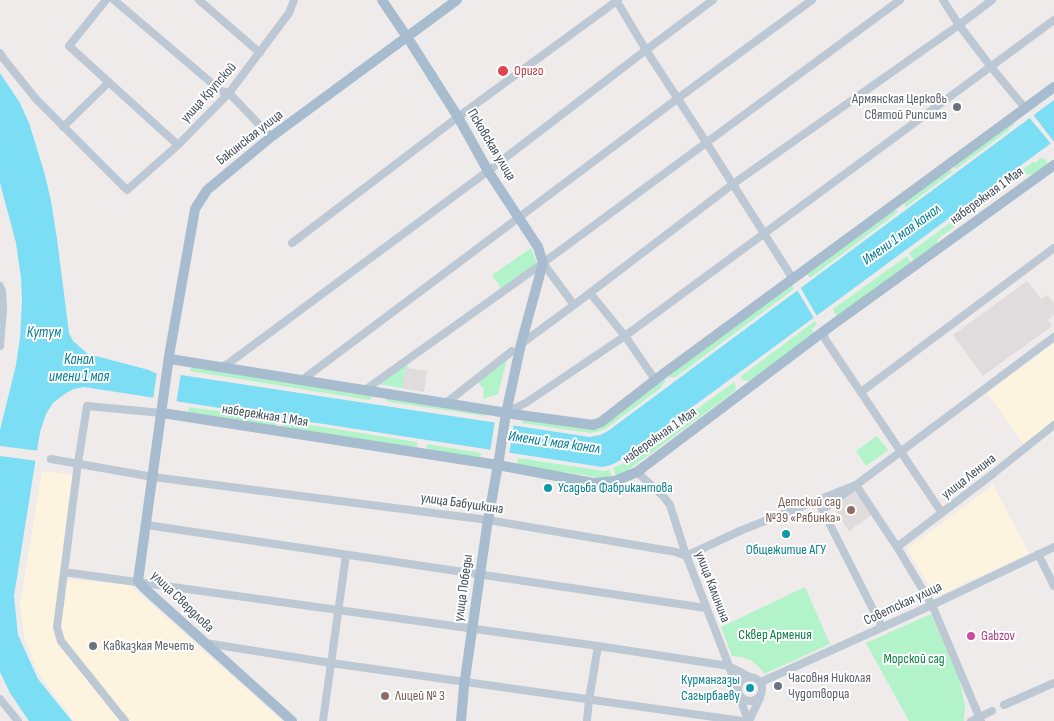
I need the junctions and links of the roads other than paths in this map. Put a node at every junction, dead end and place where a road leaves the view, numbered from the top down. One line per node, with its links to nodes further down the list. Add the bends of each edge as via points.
1 (106, 0): 20 (street, via 69,46)
2 (114, 0): 22 (street, via 221,91)
3 (199, 0): 17 (street)
4 (294, 0): 17 (street, улица Крупской, via 289,13)
5 (382, 0): 15 (main road, Псковская улица)
6 (457, 0): 15 (main road, Бакинская улица)
7 (617, 0): 16 (street); 25 (street)
8 (713, 0): 16 (street)
9 (812, 0): 23 (street)
10 (900, 0): 28 (street)
11 (943, 0): 14 (street)
12 (992, 0): 14 (street)
13 (1054, 20): 19 (street)
14 (959, 25): 19 (street); 32 (street)
15 (407, 37): 25 (main road, Псковская улица); 27 (main road, Бакинская улица)
16 (646, 50): 23 (street); 31 (street)
17 (260, 53): 22 (street, улица Крупской)
18 (0, 54): 26 (street, via 36,100)
19 (991, 67): 24 (street); 34 (street)
20 (109, 82): 26 (street); 29 (street)
21 (1054, 87): 24 (main road)
22 (229, 93): 27 (street); 29 (street, улица Крупской)
23 (677, 99): 28 (street); 33 (street)
24 (1025, 108): 38 (main road)
25 (458, 117): 31 (main road, Псковская улица); 35 (street)
26 (63, 127): 29 (street, улица Крупской, via 127,190)
27 (271, 137): 48 (main road, Бакинская улица, via 207,190 195,209)
28 (706, 142): 32 (street); 37 (street)
29 (178, 145)
30 (1054, 164): 42 (main road, набережная 1 Мая)
31 (488, 170): 33 (main road, Псковская улица); 49 (street)
32 (733, 184): 34 (street); 40 (street)
33 (519, 218): 37 (main road, Псковская улица, via 538,247); 50 (street)
34 (764, 233): 38 (street); 43 (street)
35 (292, 243)
36 (1054, 248): 53 (street)
37 (543, 263): 41 (street, Псковская улица); 45 (main road, улица Победы); 52 (street)
38 (793, 279): 51 (main road)
39 (1, 290): 46 (street, via 4,308)
40 (590, 293): 41 (street); 43 (street)
41 (574, 305): 45 (street)
42 (824, 332): 53 (street, via 825,339); 62 (main road, набережная 1 Мая)
43 (625, 336): 51 (street); 56 (street)
44 (1054, 337): 58 (street)
45 (521, 344): 56 (main road, улица Победы)
46 (0, 346)
47 (512, 351): 54 (street)
48 (169, 363): 49 (main road); 55 (main road, Бакинская улица)
49 (221, 367): 50 (main road)
50 (302, 380): 52 (main road)
51 (656, 380): 56 (main road, via 593,425)
52 (365, 390): 54 (main road)
53 (861, 392): 58 (street)
54 (446, 403): 56 (main road)
55 (163, 410): 60 (main road, набережная 1 Мая); 61 (street, набережная 1 Мая, via 87,406); 63 (main road, улица Свердлова)
56 (505, 416): 60 (main road, улица Победы)
57 (1054, 425): 67 (street, улица Ленина)
58 (900, 451): 64 (street); 67 (street)
59 (51, 460): 61 (street, улица Бабушкина)
60 (499, 462): 62 (main road, набережная 1 Мая, via 593,483 615,481); 68 (main road, улица Победы)
61 (78, 463): 63 (street, улица Бабушкина); 75 (street)
62 (637, 472): 74 (street, улица Калинина, via 670,506)
63 (153, 477): 68 (street, улица Бабушкина); 69 (main road, улица Свердлова)
64 (856, 485): 65 (street); 66 (street); 70 (street)
65 (818, 500): 66 (street); 74 (street)
66 (822, 510): 82 (street)
67 (942, 513): 70 (street, улица Ленина)
68 (488, 520): 74 (street, улица Бабушкина); 76 (main road, улица Победы)
69 (146, 525): 73 (street); 77 (main road, улица Свердлова)
70 (898, 547): 79 (street)
71 (1054, 547): 72 (street, Советская улица)
72 (1038, 554): 78 (street); 79 (street, Советская улица)
73 (346, 555): 76 (street); 81 (street)
74 (686, 556): 80 (street, улица Калинина)
75 (64, 572): 77 (street); 100 (street, via 57,627 61,641)
76 (480, 575): 80 (street); 83 (main road, улица Победы)
77 (138, 581): 81 (street); 84 (main road, улица Свердлова)
78 (1054, 586)
79 (932, 605): 82 (street, Советская улица); 98 (street)
80 (706, 608): 87 (street, улица Калинина)
81 (338, 610): 83 (street); 86 (street)
82 (882, 627): 90 (street, Советская улица)
83 (472, 628): 85 (street); 89 (main road, улица Победы)
84 (205, 643): 86 (street); 101 (main road, улица Свердлова)
85 (598, 646): 87 (street); 95 (street)
86 (331, 663): 89 (street); 102 (street)
87 (729, 666): 88 (street); 92 (street, улица Калинина)
88 (750, 676): 90 (street); 92 (street, via 738,685)
89 (465, 681): 95 (street); 103 (main road, улица Победы)
90 (761, 682): 93 (street)
91 (1054, 683): 96 (street)
92 (739, 693): 93 (street, via 749,701); 106 (street, улица Калинина)
93 (760, 696): 106 (street)
94 (0, 699): 99 (street)
95 (589, 700): 104 (street); 105 (street)
96 (1004, 705)
97 (992, 711): 98 (street)
98 (980, 719): 107 (street)
99 (18, 721)
100 (125, 721)
101 (292, 721)
102 (323, 721)
103 (460, 721)
104 (587, 721)
105 (742, 721)
106 (749, 721)
107 (971, 721)

